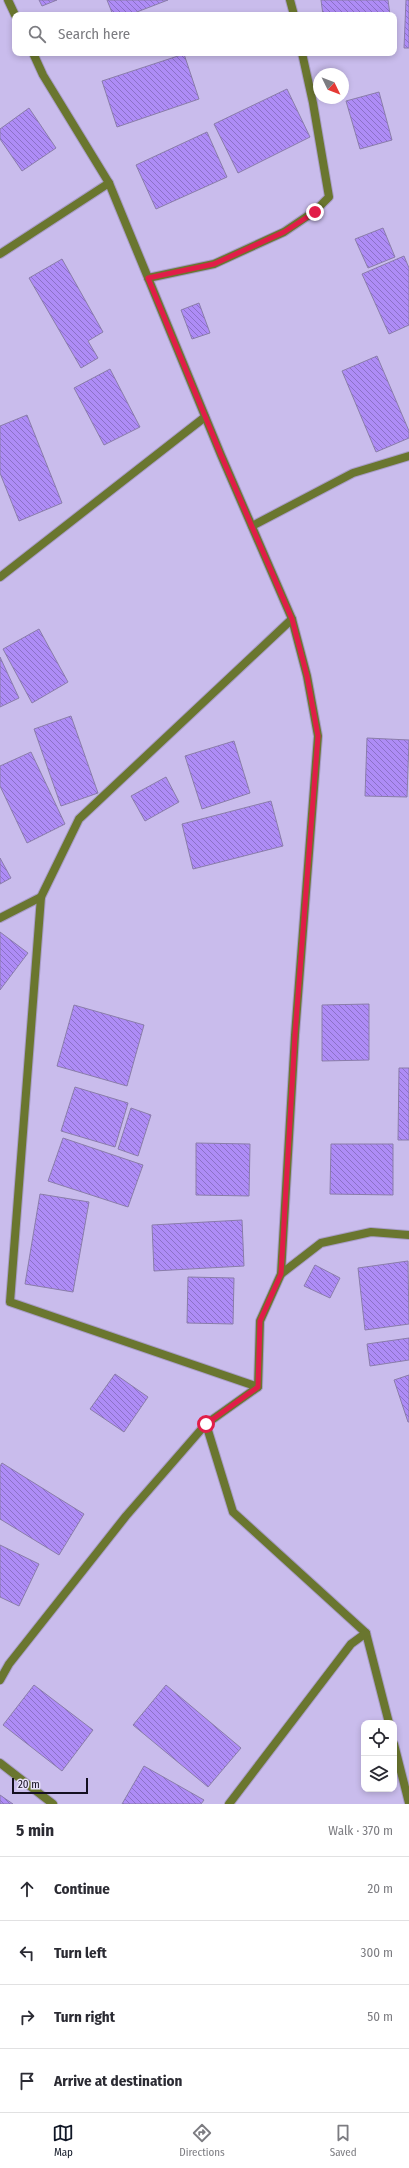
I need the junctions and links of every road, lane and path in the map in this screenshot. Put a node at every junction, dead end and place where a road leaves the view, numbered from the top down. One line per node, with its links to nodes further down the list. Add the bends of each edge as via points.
1 (8, 0): 3 (street)
2 (290, 0): 4 (street)
3 (14, 12)
4 (293, 12)
5 (34, 56): 7 (street, via 43,75)
6 (303, 56): 9 (street, via 329,197 315,212 284,232 214,264)
7 (109, 183): 8 (street); 9 (street)
8 (0, 254)
9 (148, 278): 10 (street)
10 (205, 417): 12 (street); 13 (street)
11 (409, 456): 12 (street, via 353,473)
12 (252, 526): 14 (street)
13 (0, 577)
14 (292, 619): 15 (street, via 79,819); 18 (street, via 307,676 318,736 295,1035)
15 (41, 897): 16 (street); 19 (street, via 10,1302)
16 (0, 918)
17 (409, 1235): 18 (street, via 371,1232 321,1243)
18 (281, 1274): 19 (street, via 260,1321)
19 (258, 1387): 20 (street)
20 (206, 1424): 21 (street, via 233,1512); 22 (street, via 126,1516 9,1664)
21 (366, 1633): 23 (street); 28 (street, via 351,1644)
22 (0, 1680)
23 (388, 1720)
24 (397, 1756): 26 (street)
25 (0, 1763): 27 (street)
26 (409, 1803)
27 (53, 1804)
28 (229, 1804)

